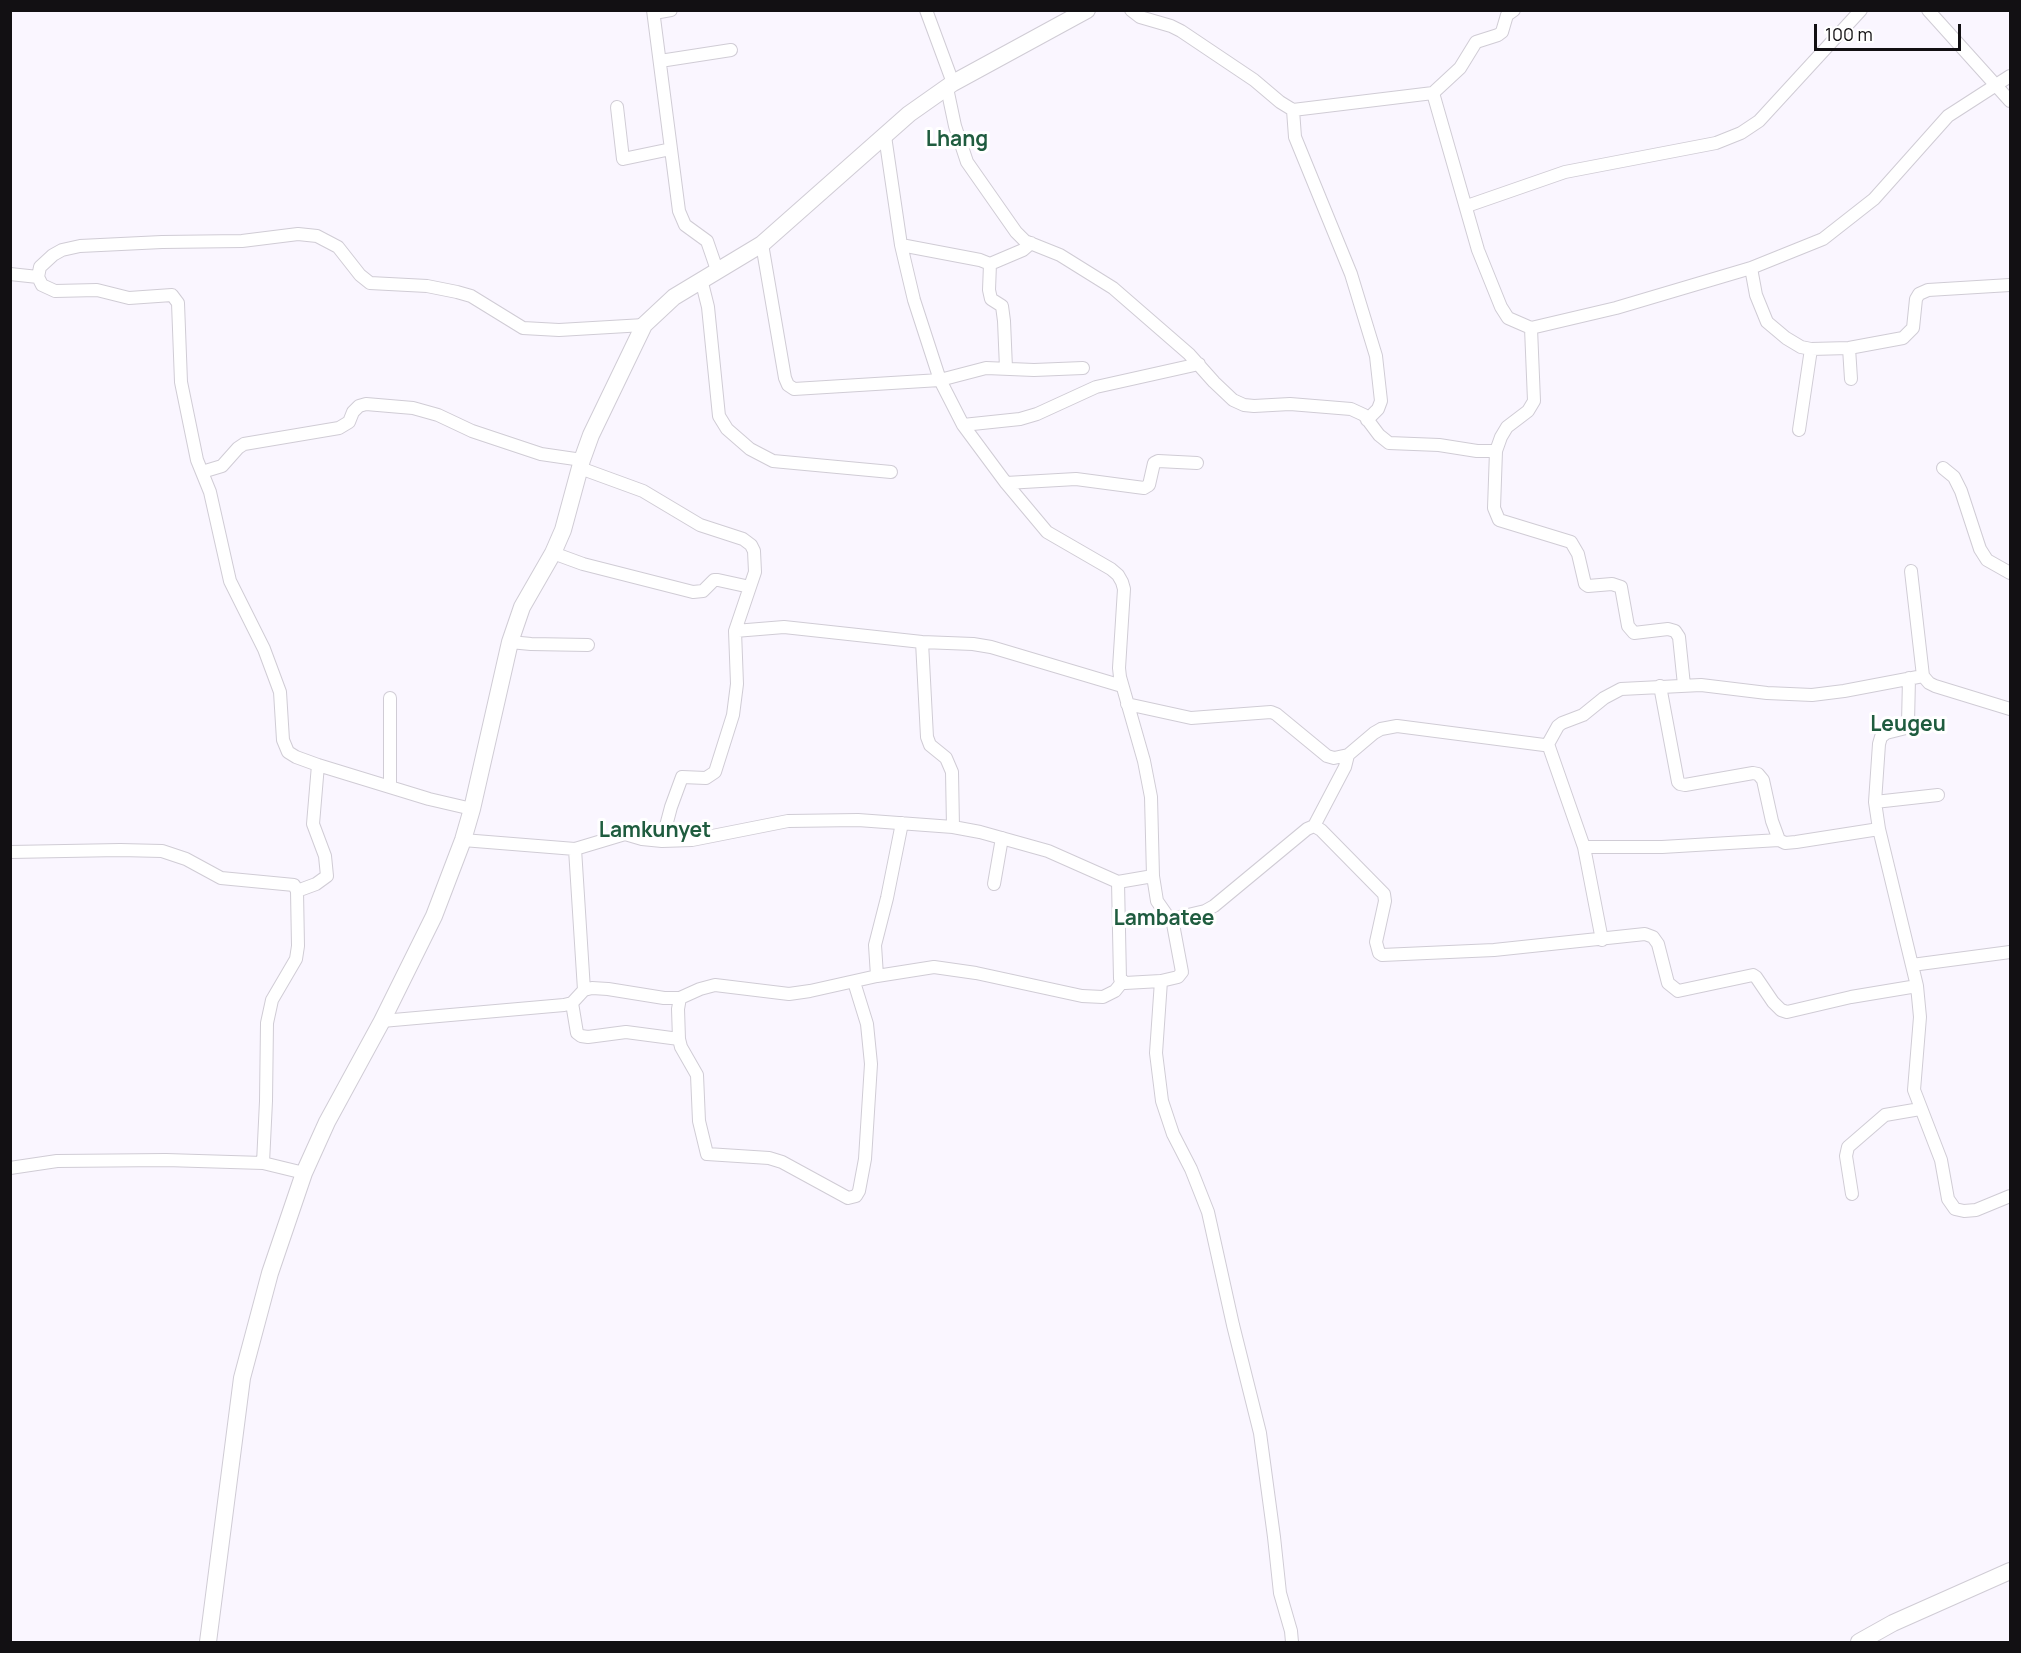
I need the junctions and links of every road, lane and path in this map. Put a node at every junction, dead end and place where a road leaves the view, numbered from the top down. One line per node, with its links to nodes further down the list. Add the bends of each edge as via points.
1 (671, 10): 8 (street)
2 (927, 10): 13 (street)
3 (1087, 10): 13 (street)
4 (1131, 10): 17 (street, via 1181,31)
5 (1514, 10): 14 (street, via 1507,15 1502,32 1476,42 1460,68)
6 (1861, 10): 20 (street, via 1759,121 1741,133 1716,143 1565,172)
7 (1928, 10): 12 (street)
8 (653, 12): 10 (street)
9 (731, 50): 10 (street)
10 (660, 61): 19 (street)
11 (2010, 76): 12 (street)
12 (1996, 84): 15 (street); 25 (street, via 1948,116 1874,199 1823,239)
13 (950, 86): 18 (street); 21 (street, via 955,126 967,162 1016,232)
14 (1433, 93): 17 (street); 20 (street)
15 (2010, 101)
16 (617, 107): 19 (street, via 623,159)
17 (1293, 110): 40 (street, via 1295,137 1351,274 1373,346 1381,401)
18 (885, 136): 22 (street); 23 (street)
19 (671, 149): 26 (street, via 679,211 686,225 707,241)
20 (1467, 206): 32 (street, via 1478,250 1504,313)
21 (1031, 243): 24 (street); 35 (street, via 1060,255 1113,288)
22 (762, 244): 26 (street); 39 (street, via 785,378 791,388)
23 (901, 245): 24 (street); 39 (street)
24 (990, 264): 36 (street, via 991,299 1002,306)
25 (1751, 268): 32 (street, via 1616,308); 34 (street, via 1767,322 1776,332)
26 (717, 270): 29 (street)
27 (10, 274): 28 (street)
28 (38, 277): 31 (street, via 40,267 53,255 80,246 242,241 298,234 317,236 338,247 370,283 426,286 471,296 523,328); 47 (street, via 42,285 55,291 97,290 129,298 175,297 179,306 181,382)
29 (701, 279): 31 (street, via 664,304); 48 (street, via 708,307 719,416 727,429 750,449 773,461)
30 (2010, 285): 33 (street, via 1928,290 1916,299 1913,328 1908,335)
31 (644, 325): 45 (street)
32 (1531, 328): 43 (street, via 1534,400 1528,411 1507,427)
33 (1849, 348): 34 (street); 38 (street)
34 (1811, 349): 42 (street)
35 (1199, 364): 40 (street, via 1239,403 1331,406 1358,411); 41 (street, via 1096,387 1020,419)
36 (1006, 368): 37 (street); 39 (street, via 986,368)
37 (1083, 368)
38 (1851, 379)
39 (940, 380): 41 (street)
40 (1367, 420): 43 (street, via 1389,443)
41 (963, 425): 49 (street)
42 (1799, 430)
43 (1496, 451): 60 (street, via 1494,508 1499,520 1570,542 1578,554 1585,584 1621,587 1628,626 1634,633 1668,629 1675,632 1679,637)
44 (1197, 463): 49 (street, via 1154,463 1149,485 1144,488 1076,479)
45 (581, 464): 47 (street, via 541,454 413,408 366,404 359,406 349,422 339,428 244,444 222,466); 50 (street); 53 (street, via 643,491 700,525 751,545 755,572)
46 (1943, 468): 52 (street, via 1954,477 1961,491 1987,560)
47 (202, 472): 68 (street, via 230,581 264,649 280,692 285,747 296,758)
48 (891, 472)
49 (1006, 483): 61 (street, via 1047,532 1118,575 1124,589 1119,668)
50 (553, 553): 53 (street, via 693,592 703,591 714,580); 55 (street, via 522,607)
51 (1911, 571): 58 (street)
52 (2010, 573)
53 (750, 587): 54 (street)
54 (735, 631): 56 (street, via 784,627); 80 (street, via 737,684 733,716 715,772 706,778 682,777)
55 (510, 642): 57 (street); 72 (street)
56 (922, 642): 61 (street, via 982,645); 74 (street, via 928,741 946,759 952,772)
57 (588, 645)
58 (1923, 675): 59 (street); 65 (street, via 1935,686)
59 (1909, 678): 60 (street, via 1812,695); 71 (street, via 1906,728 1886,733 1879,744)
60 (1684, 685): 62 (street)
61 (1122, 686): 64 (street)
62 (1660, 686): 66 (street, via 1612,693 1583,715 1558,726); 79 (street, via 1680,784 1758,774)
63 (390, 698): 69 (street)
64 (1127, 705): 67 (street, via 1191,718 1271,712 1327,756); 84 (street, via 1151,797)
65 (2010, 710)
66 (1548, 744): 67 (street, via 1397,726 1374,733); 81 (street)
67 (1348, 755): 75 (street)
68 (318, 765): 69 (street); 87 (street, via 313,825 326,856 327,876)
69 (390, 787): 72 (street)
70 (1938, 795): 71 (street)
71 (1875, 802): 76 (street)
72 (472, 808): 78 (street)
73 (902, 823): 74 (street); 80 (street, via 788,821 692,840); 92 (street, via 875,945)
74 (953, 826): 77 (street)
75 (1314, 826): 88 (street, via 1214,906); 89 (street, via 1384,894 1376,942 1382,956)
76 (1880, 829): 79 (street, via 1796,842); 91 (street)
77 (1002, 838): 85 (street, via 1048,851); 86 (street)
78 (463, 840): 82 (street); 100 (street, via 434,916)
79 (1779, 840): 81 (street)
80 (662, 841): 82 (street, via 625,834)
81 (1584, 847): 89 (street)
82 (575, 849): 97 (street)
83 (10, 852): 87 (street, via 162,851 221,878 291,884)
84 (1153, 876): 85 (street); 88 (street, via 1159,905)
85 (1118, 882): 94 (street, via 1119,971)
86 (994, 884)
87 (297, 891): 103 (street, via 296,959 272,1000 267,1023)
88 (1171, 919): 95 (street, via 1182,972 1178,978)
89 (1602, 940): 96 (street, via 1645,934 1653,937 1668,983 1678,991 1753,975 1773,1002 1787,1012)
90 (2010, 952): 91 (street)
91 (1912, 965): 96 (street)
92 (877, 976): 93 (street); 94 (street, via 934,967 1103,997)
93 (854, 981): 98 (street, via 789,994 715,985); 101 (street, via 867,1024 871,1064 865,1159 859,1191 852,1198 769,1158 707,1154 699,1121 697,1075)
94 (1123, 981): 95 (street)
95 (1161, 981): 110 (street, via 1156,1053 1162,1101 1208,1212 1260,1433 1280,1593)
96 (1917, 986): 102 (street, via 1920,1017 1914,1090)
97 (584, 990): 98 (street, via 600,988); 99 (street)
98 (680, 998): 101 (street)
99 (572, 1003): 100 (street); 101 (street, via 577,1033 581,1036 626,1032)
100 (382, 1021): 105 (street)
101 (679, 1039)
102 (1920, 1109): 106 (street, via 1885,1115 1848,1147); 107 (street, via 1941,1160 1948,1199 1955,1209 1976,1210)
103 (263, 1163): 104 (street, via 57,1161); 105 (street)
104 (10, 1168)
105 (304, 1173): 109 (street, via 270,1273 242,1378)
106 (1852, 1194)
107 (2010, 1196)
108 (2010, 1571): 111 (street)
109 (208, 1642)
110 (1292, 1642)
111 (1859, 1642)

